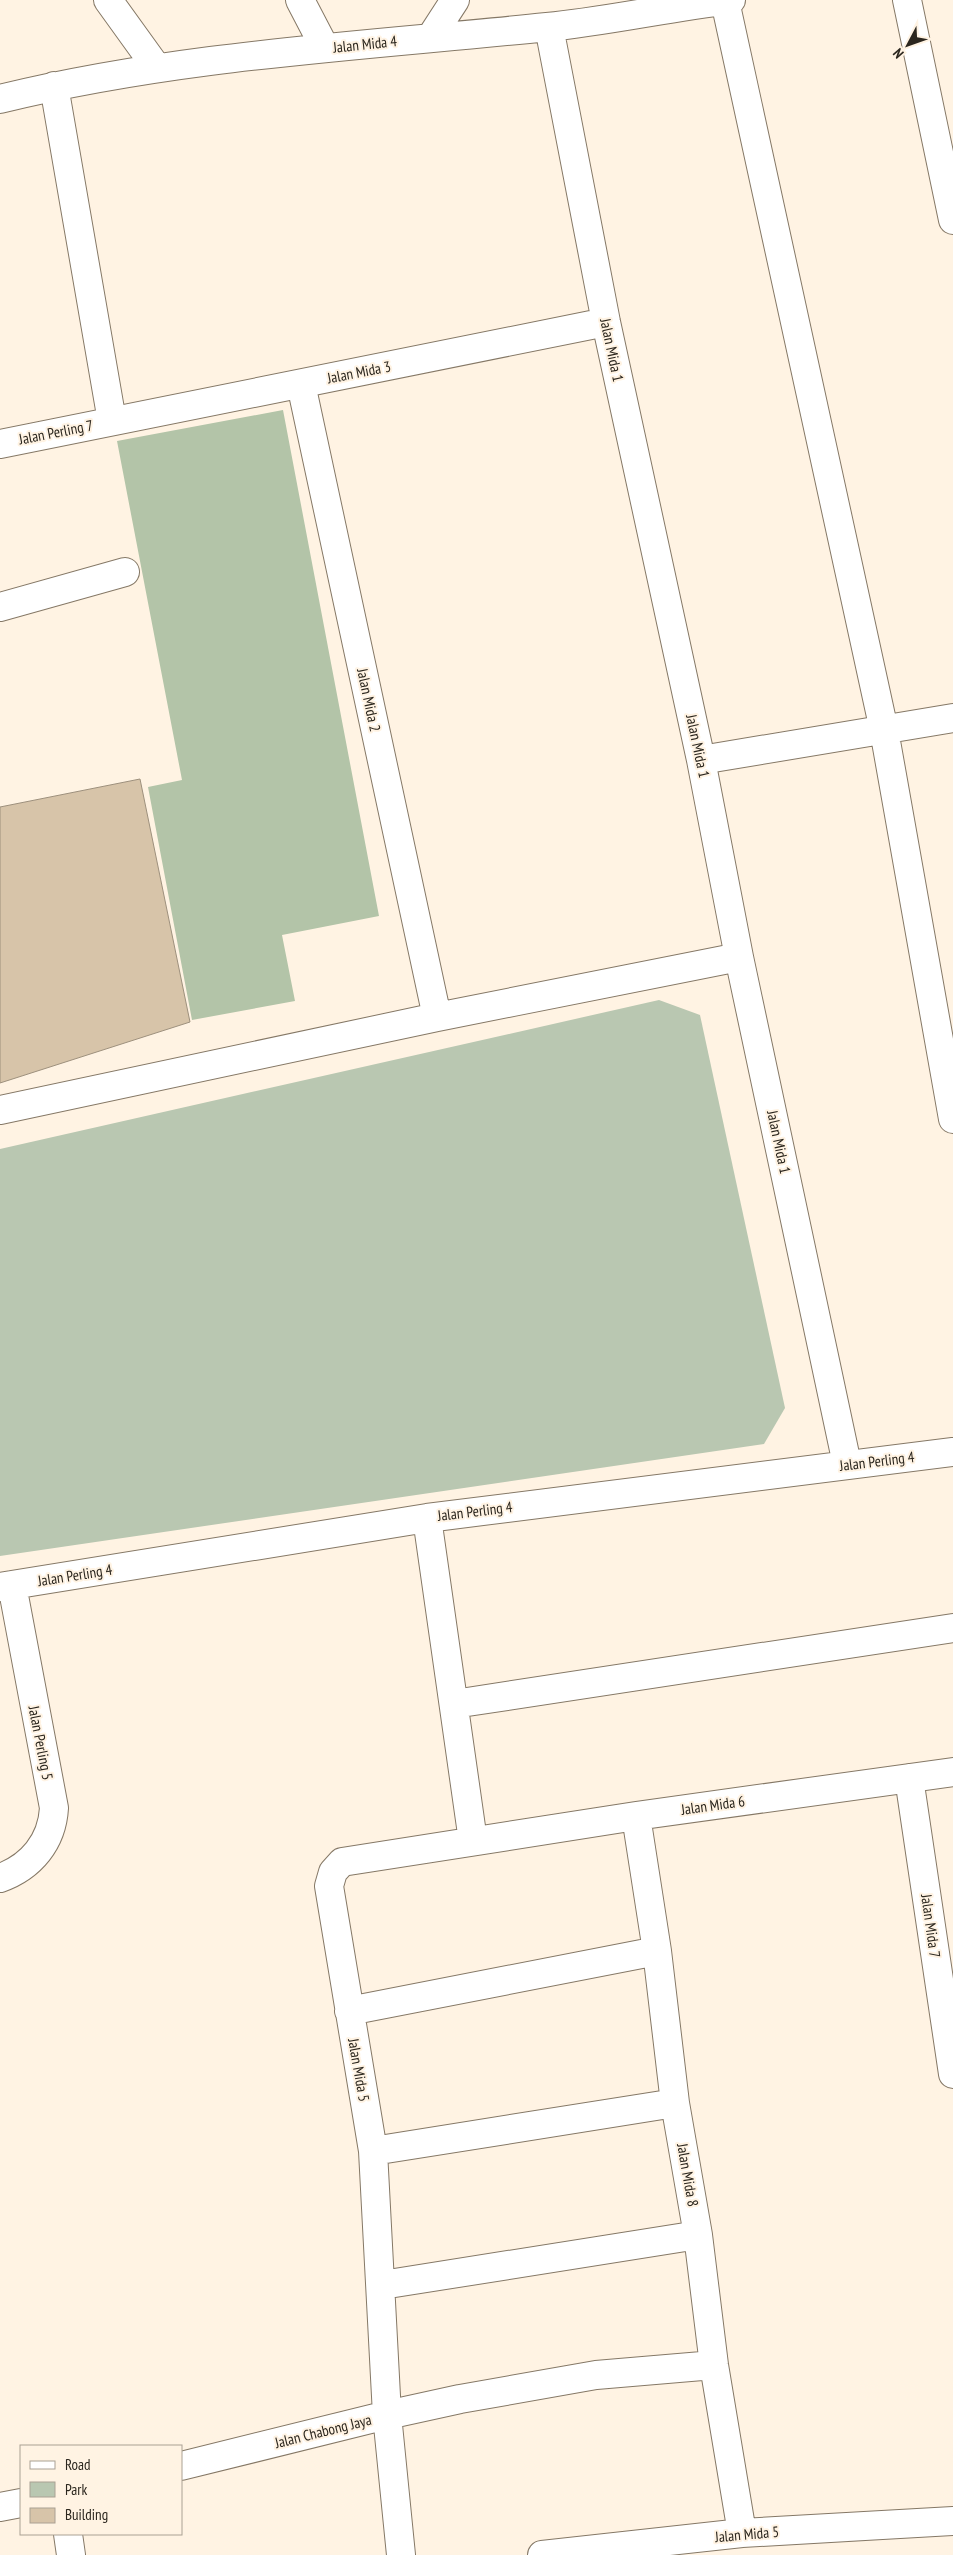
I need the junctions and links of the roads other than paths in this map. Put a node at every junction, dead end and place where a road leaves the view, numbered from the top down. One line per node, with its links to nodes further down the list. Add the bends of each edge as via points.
1 (108, 0): 10 (street)
2 (300, 0): 9 (street)
3 (455, 0): 8 (street)
4 (731, 0): 6 (street, Jalan Mida 4)
5 (907, 0): 13 (street)
6 (725, 1): 7 (street, Jalan Mida 4); 21 (street)
7 (549, 27): 8 (street, Jalan Mida 4); 14 (street, Jalan Mida 1)
8 (431, 37): 9 (street, Jalan Mida 4)
9 (326, 48): 10 (street, Jalan Mida 4)
10 (157, 68): 11 (street, Jalan Mida 4)
11 (54, 86): 12 (street, Jalan Mida 4); 16 (street)
12 (0, 99)
13 (953, 220)
14 (606, 322): 15 (street, Jalan Mida 3); 22 (street, Jalan Mida 1)
15 (301, 384): 16 (street, Jalan Mida 3); 24 (street, Jalan Mida 2)
16 (112, 421): 17 (street, Jalan Perling 7)
17 (0, 444)
18 (125, 572): 19 (street)
19 (0, 607)
20 (953, 718): 21 (street)
21 (884, 730): 22 (street); 26 (street)
22 (701, 760): 23 (street, Jalan Mida 1)
23 (740, 957): 24 (street); 28 (street, Jalan Mida 1)
24 (437, 1017): 25 (street)
25 (0, 1110)
26 (953, 1119)
27 (953, 1452): 28 (street, Jalan Perling 4)
28 (847, 1464): 29 (street, Jalan Perling 4)
29 (427, 1518): 30 (street, Jalan Perling 4); 32 (street)
30 (6, 1586): 37 (street, Jalan Perling 5, via 54,1808 53,1825 42,1848 27,1864)
31 (953, 1628): 32 (street)
32 (454, 1704): 36 (street)
33 (953, 1772): 34 (street, Jalan Mida 6)
34 (909, 1778): 35 (street, Jalan Mida 6); 40 (street, Jalan Mida 7)
35 (636, 1816): 36 (street, Jalan Mida 6); 38 (street, Jalan Mida 8)
36 (473, 1841): 39 (street, Jalan Mida 5, via 342,1862 333,1872 329,1886)
37 (0, 1878)
38 (657, 1951): 39 (street); 41 (street, Jalan Mida 8)
39 (348, 2011): 42 (street, Jalan Mida 5)
40 (953, 2074)
41 (675, 2103): 42 (street); 43 (street, Jalan Mida 8)
42 (373, 2151): 44 (street, Jalan Mida 5)
43 (698, 2235): 44 (street); 45 (street, Jalan Mida 8)
44 (382, 2285): 46 (street, Jalan Mida 5)
45 (714, 2365): 46 (street, via 596,2375 460,2399); 51 (street, Jalan Mida 8)
46 (387, 2416): 47 (street, Jalan Chabong Jaya); 54 (street, Jalan Chabong Jaya)
47 (182, 2466)
48 (20, 2503): 49 (street)
49 (0, 2508)
50 (953, 2522): 51 (street, Jalan Mida 5)
51 (742, 2534): 55 (street, Jalan Mida 5)
52 (68, 2535): 53 (street)
53 (71, 2555)
54 (401, 2555)
55 (542, 2555)

